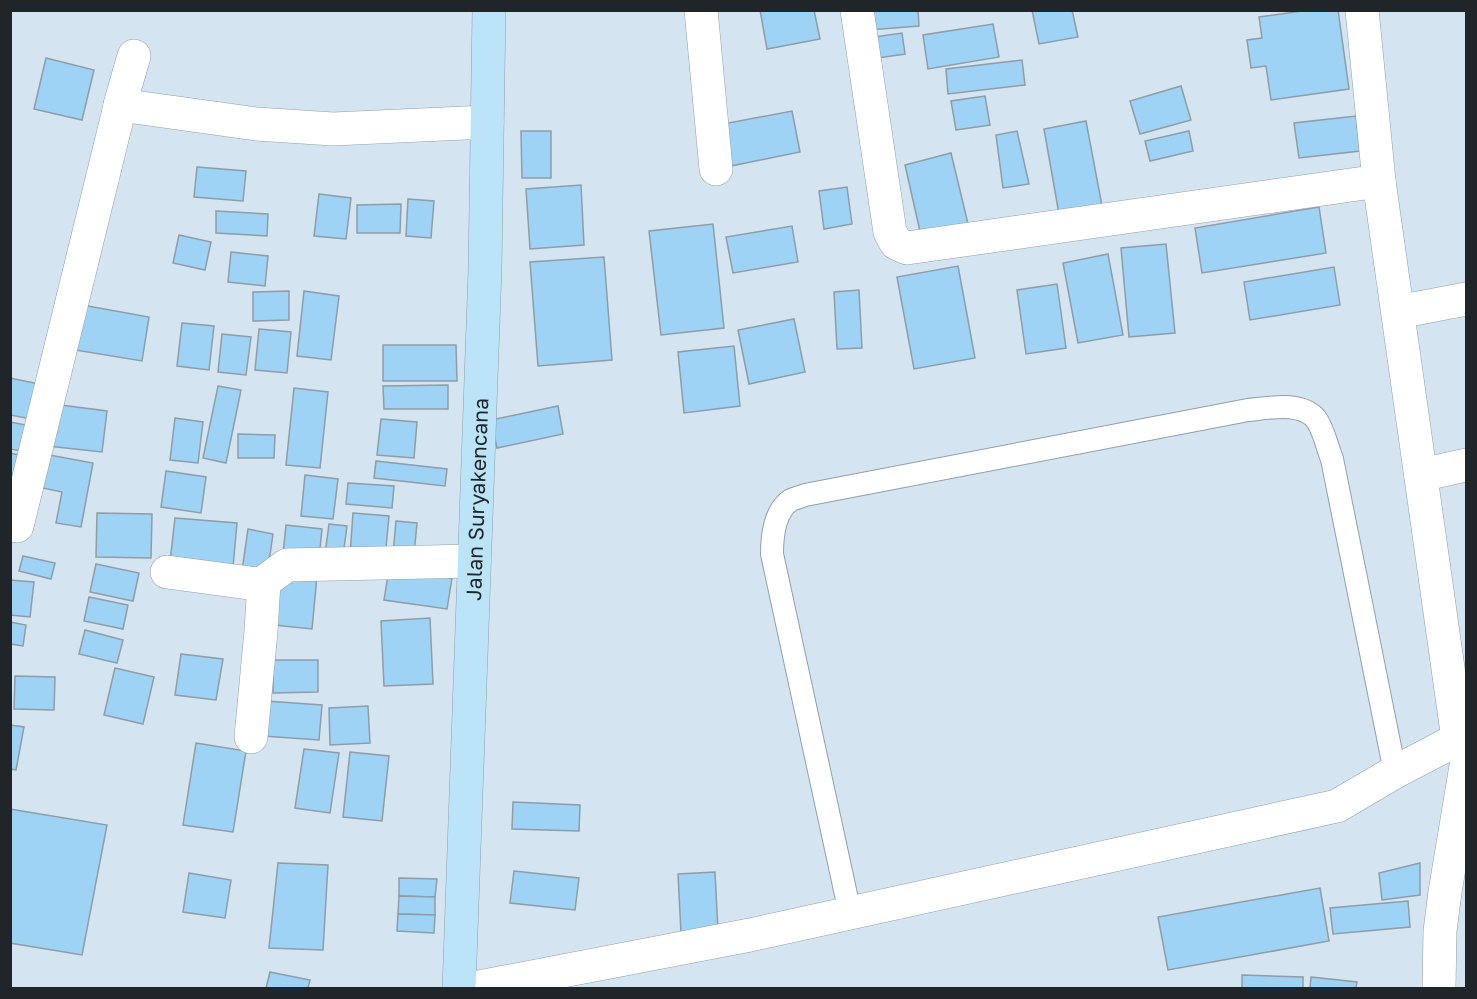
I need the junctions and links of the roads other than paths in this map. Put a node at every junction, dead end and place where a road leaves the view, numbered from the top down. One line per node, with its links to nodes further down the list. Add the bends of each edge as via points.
1 (489, 10): 7 (street, Jalan Suryakencana)
2 (701, 10): 8 (street)
3 (857, 10): 9 (street, via 890,232 896,243 906,248)
4 (1362, 10): 9 (street)
5 (134, 56): 6 (street)
6 (120, 105): 7 (street, via 256,124 333,129); 14 (street)
7 (487, 122): 15 (street, Jalan Suryakencana)
8 (716, 169)
9 (1379, 182): 11 (street)
10 (1467, 299): 11 (street)
11 (1398, 312): 13 (street)
12 (1467, 465): 13 (street)
13 (1421, 475): 19 (street)
14 (17, 526)
15 (474, 561): 17 (street, via 286,565); 22 (street, Jalan Suryakencana)
16 (167, 572): 17 (street, via 249,584)
17 (264, 582): 18 (street)
18 (251, 737)
19 (1464, 748): 20 (street); 24 (street, via 1444,892)
20 (1395, 772): 21 (street, via 1337,806); 21 (lane, via 1332,459 1318,421 1311,414 1293,407 1248,410 806,495 791,500 779,514 772,534 772,554)
21 (850, 913): 23 (street)
22 (459, 988)
23 (474, 988)
24 (1439, 988)

